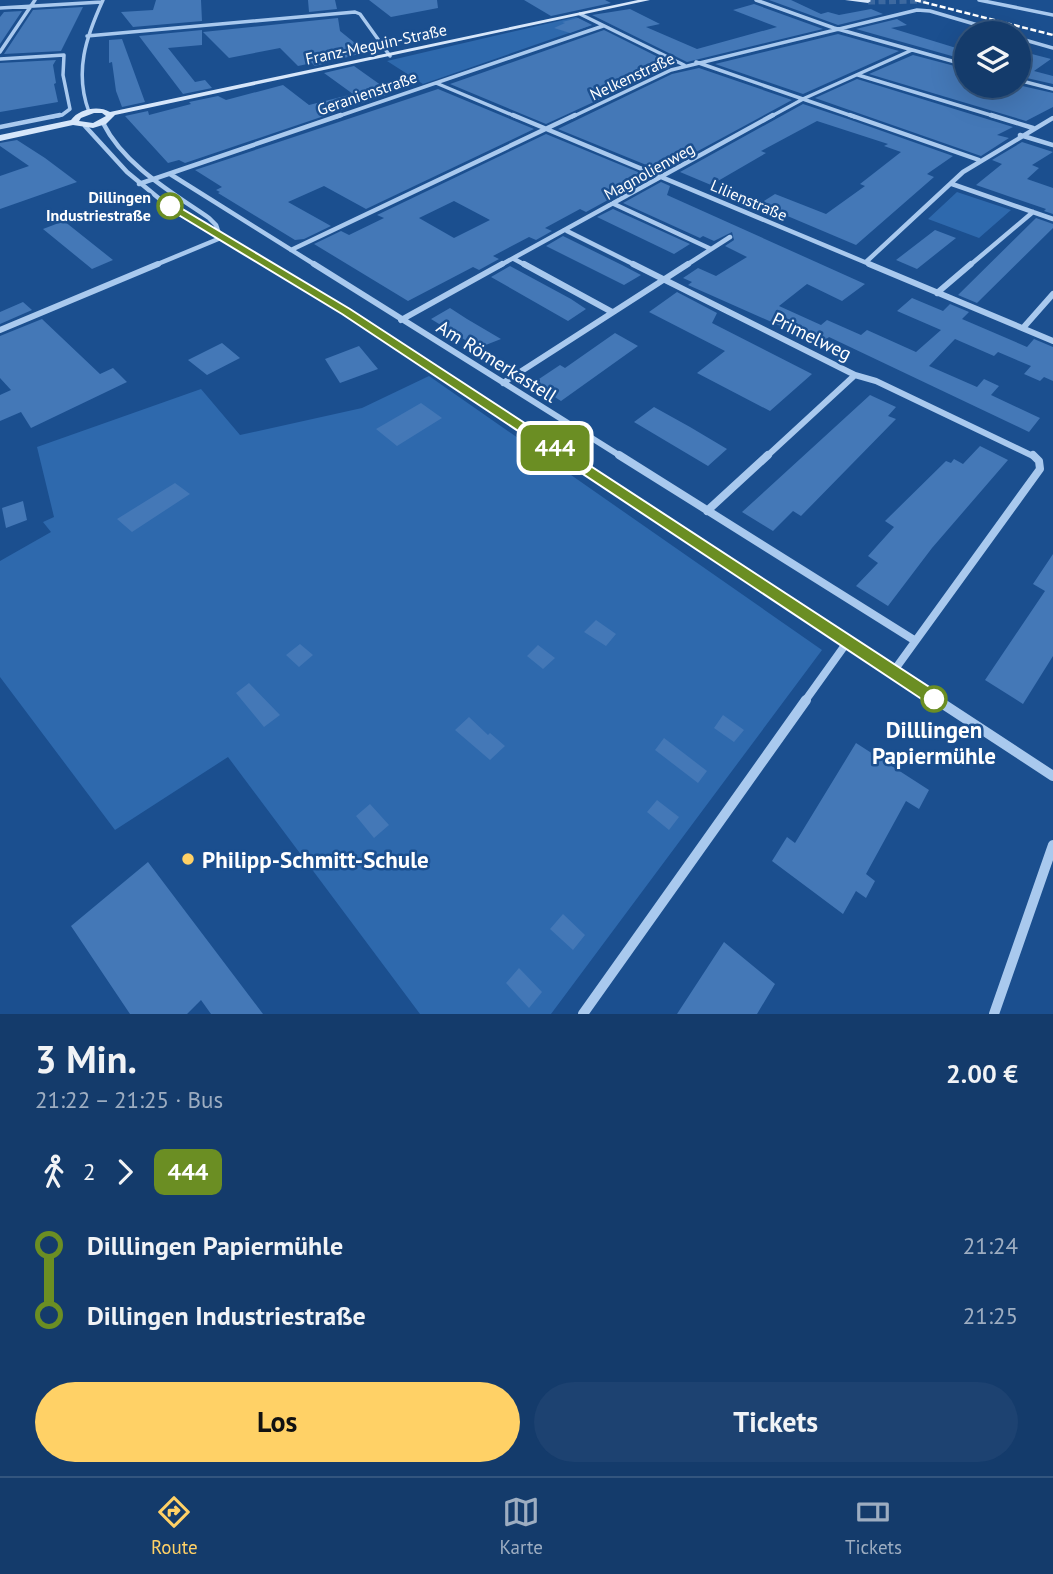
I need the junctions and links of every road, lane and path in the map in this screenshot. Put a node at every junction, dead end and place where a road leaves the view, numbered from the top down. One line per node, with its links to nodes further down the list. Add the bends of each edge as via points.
1 (35, 0): 8 (street)
2 (646, 0): 10 (street, Franz-Meguin-Straße)
3 (756, 0): 14 (street)
4 (848, 0): 7 (street)
5 (979, 0): 11 (street)
6 (103, 1): 8 (street); 15 (street)
7 (868, 1)
8 (31, 6): 9 (street); 19 (street)
9 (0, 8)
10 (580, 14): 13 (street); 20 (street, Franz-Meguin-Straße)
11 (1053, 15)
12 (964, 21): 14 (street, Nelkenstraße, via 916,10)
13 (603, 26): 24 (street); 26 (street, Geranienstraße)
14 (834, 28): 18 (street); 22 (street, Nelkenstraße)
15 (87, 36): 20 (street, via 358,12); 30 (street, via 81,75)
16 (1031, 42): 17 (street)
17 (1053, 48)
18 (912, 50): 23 (street); 25 (street, Magnolienweg)
19 (0, 52)
20 (390, 55): 31 (street, Franz-Meguin-Straße)
21 (0, 59): 36 (street, via 64,55 70,109)
22 (695, 62): 24 (street, Nelkenstraße); 29 (street)
23 (954, 62)
24 (684, 65): 37 (street, Nelkenstraße)
25 (858, 74): 29 (street, Magnolienweg); 38 (street)
26 (436, 83): 37 (street, Lilienstraße); 43 (street, Geranienstraße)
27 (1031, 83): 28 (street)
28 (1053, 89)
29 (805, 99): 42 (street); 44 (street, Magnolienweg)
30 (89, 112): 31 (street, Franz-Meguin-Straße); 33 (street)
31 (110, 114): 34 (street)
32 (1053, 118): 38 (street)
33 (74, 122): 35 (street); 40 (street)
34 (103, 123): 35 (street); 45 (street)
35 (85, 126): 46 (street)
36 (0, 127)
37 (549, 128): 44 (street, Lilienstraße); 54 (street, Nelkenstraße)
38 (1033, 128): 39 (street)
39 (1020, 135): 41 (street); 42 (street)
40 (0, 138)
41 (1053, 145)
42 (979, 160): 47 (street)
43 (170, 174): 45 (street, Geranienstraße); 54 (street, Am Römerkastell)
44 (662, 177): 48 (street, Magnolienweg); 57 (street, Lilienstraße)
45 (153, 179): 46 (street, Geranienstraße); 52 (street, via 209,218)
46 (139, 184): 52 (street)
47 (952, 184): 49 (street); 57 (street)
48 (614, 204): 51 (street, Magnolienweg); 55 (street)
49 (1033, 212): 50 (street); 59 (street)
50 (1053, 219)
51 (566, 231): 56 (street, Magnolienweg); 58 (street, Primelweg)
52 (221, 236): 64 (street); 70 (street, via 335,304)
53 (730, 237): 55 (street)
54 (291, 250): 62 (street, Am Römerkastell)
55 (711, 250): 58 (street)
56 (514, 259): 61 (street); 62 (street, Magnolienweg)
57 (866, 262): 59 (street, Lilienstraße)
58 (664, 280): 61 (street); 66 (street, Primelweg)
59 (937, 293): 63 (street, Lilienstraße)
60 (1053, 294): 63 (street)
61 (612, 312): 67 (street)
62 (401, 320): 67 (street, Am Römerkastell)
63 (1023, 328): 65 (street, Lilienstraße)
64 (0, 330)
65 (1053, 341)
66 (855, 375): 68 (street); 69 (street, Primelweg, via 876,380 1031,453 1039,461 1040,469)
67 (503, 383): 68 (street, Am Römerkastell)
68 (707, 511): 69 (street, Am Römerkastell)
69 (915, 640): 71 (street)
70 (848, 641): 71 (street); 74 (street)
71 (893, 673): 72 (street)
72 (1053, 776)
73 (1053, 845): 75 (street)
74 (583, 1014)
75 (993, 1014)

